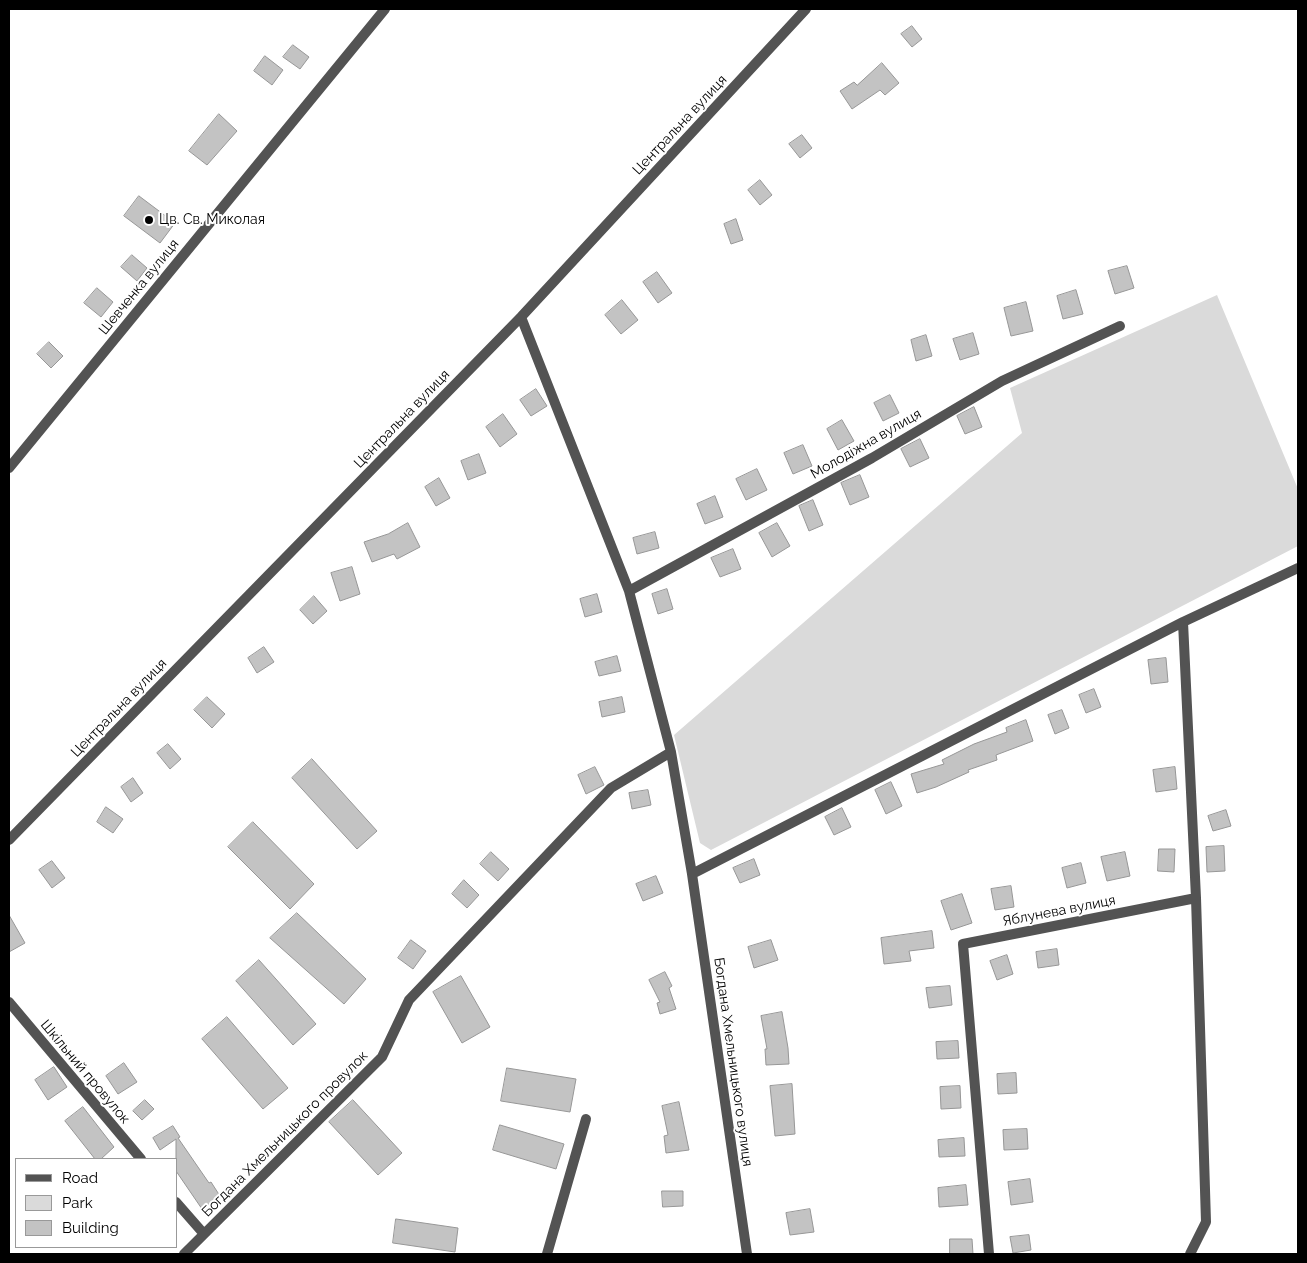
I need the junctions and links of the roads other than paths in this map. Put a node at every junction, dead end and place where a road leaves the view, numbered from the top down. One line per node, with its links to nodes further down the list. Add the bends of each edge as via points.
1 (386, 9): 5 (street, Шевченка вулиця)
2 (806, 9): 3 (street, Центральна вулиця)
3 (521, 317): 7 (street, Богдана Хмельницького вулиця); 10 (street, Центральна вулиця)
4 (1120, 326): 7 (street, Молодіжна вулиця, via 1002,381 872,458)
5 (9, 468)
6 (1298, 568): 8 (street)
7 (629, 591): 9 (street, Богдана Хмельницького вулиця)
8 (1183, 622): 11 (street); 12 (street)
9 (671, 752): 11 (street, Богдана Хмельницького вулиця); 17 (street, Богдана Хмельницького провулок, via 610,788 409,1000 382,1057)
10 (9, 840)
11 (692, 874): 20 (street, Богдана Хмельницького вулиця)
12 (1196, 898): 21 (street, Яблунева вулиця, via 963,944); 22 (street, via 1206,1222)
13 (9, 1002): 15 (street, Шкільний провулок)
14 (586, 1119): 19 (street)
15 (140, 1158)
16 (178, 1204): 17 (street)
17 (204, 1234): 18 (street, Богдана Хмельницького провулок)
18 (184, 1254)
19 (546, 1254)
20 (747, 1254)
21 (989, 1254)
22 (1190, 1254)

